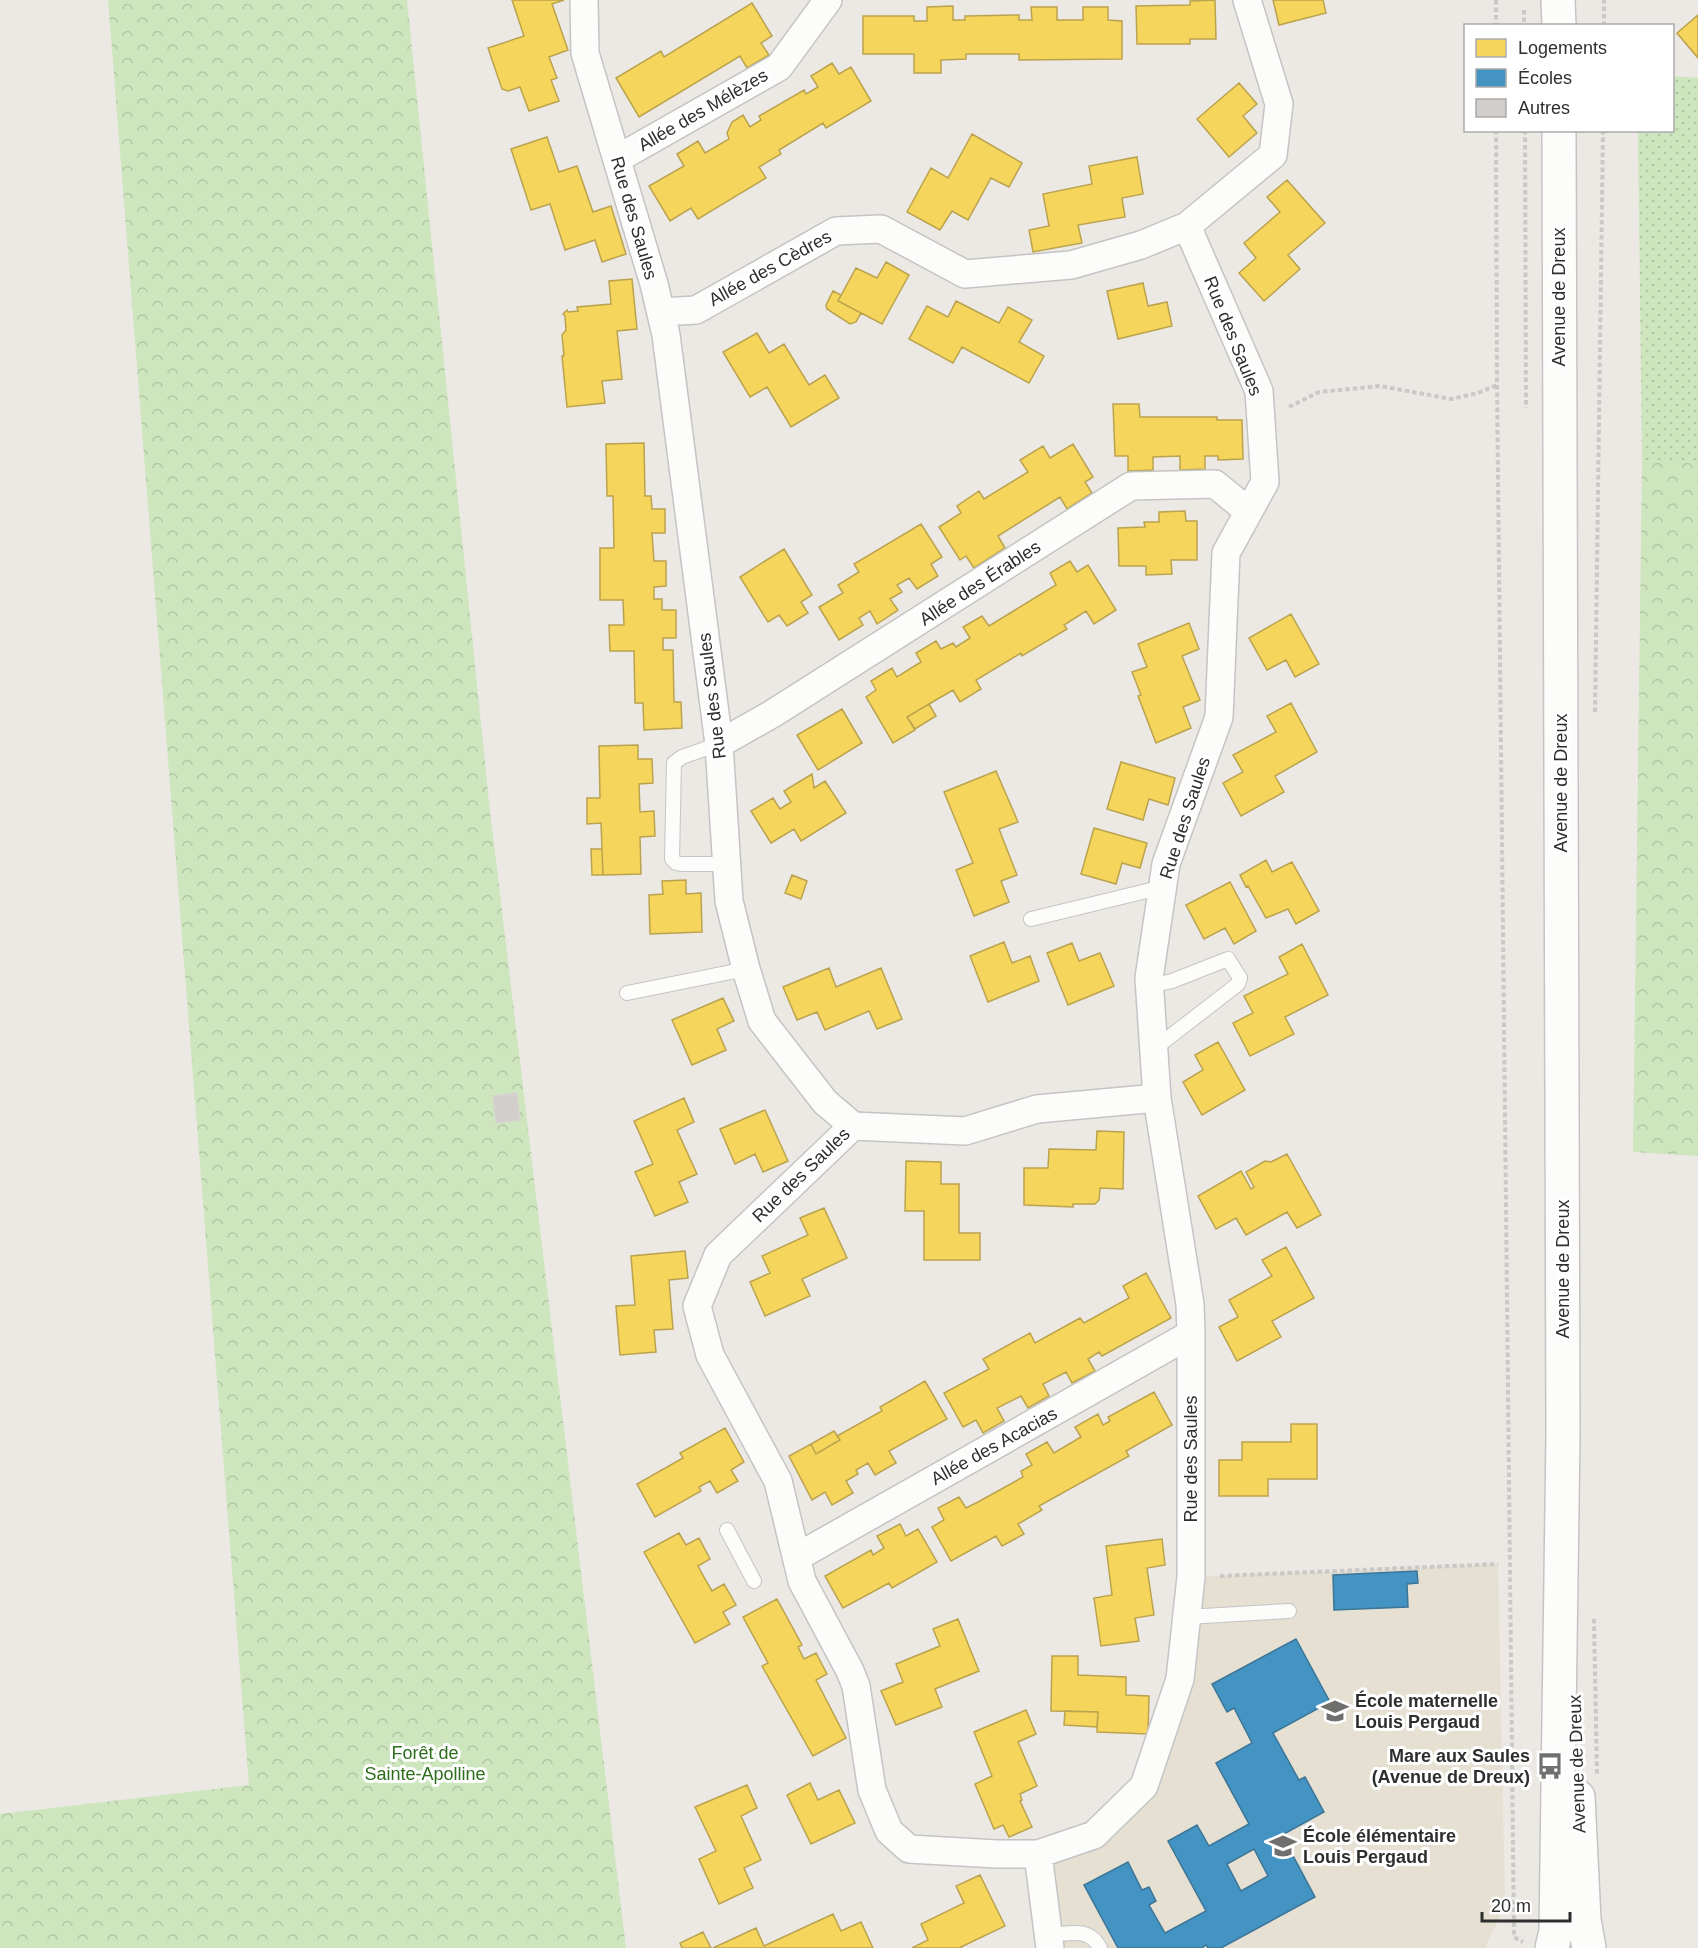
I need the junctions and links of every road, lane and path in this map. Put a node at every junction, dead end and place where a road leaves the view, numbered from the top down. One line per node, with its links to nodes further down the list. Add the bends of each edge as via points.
1 (584, 0): 14 (street, Rue des Saules, via 585,53)
2 (828, 0): 14 (street, Allée des Mélèzes, via 779,67)
3 (1247, 0): 15 (street, via 1279,104 1273,155)
4 (1496, 0): 8 (path)
5 (1524, 0): 9 (path)
6 (1558, 0): 10 (main road)
7 (1604, 0): 11 (path)
8 (1496, 24)
9 (1524, 24)
10 (1558, 24)
11 (1604, 24)
12 (1496, 132): 17 (path)
13 (1559, 132): 31 (main road, Avenue de Dreux)
14 (617, 159): 16 (street, Rue des Saules)
15 (1187, 226): 16 (street, Allée des Cèdres, via 1141,245 1071,265 965,274 881,229 836,231 696,310); 18 (street, Rue des Saules, via 1259,391)
16 (661, 312): 20 (street, Rue des Saules)
17 (1497, 384): 18 (path, via 1451,399 1380,386 1319,392); 41 (path, via 1514,1937)
18 (1261, 421): 19 (street, Rue des Saules, via 1265,482)
19 (1248, 511): 20 (street, Allée des Érables, via 1215,484 1131,486); 22 (street, Rue des Saules, via 1226,553 1219,717 1166,864)
20 (719, 744): 21 (street, Rue des Saules); 21 (lane, via 674,763 672,859 681,864)
21 (726, 864): 24 (street, Rue des Saules, via 729,901)
22 (1163, 887): 23 (lane); 25 (street, Rue des Saules)
23 (1031, 919)
24 (746, 969): 26 (lane); 29 (street, Rue des Saules, via 762,1021 825,1102)
25 (1149, 978): 27 (street, Rue des Saules); 27 (lane, via 1163,983 1172,981 1228,959 1240,978 1238,984)
26 (627, 993)
27 (1154, 1049): 28 (street, Rue des Saules)
28 (1157, 1098): 29 (street, via 1037,1109 965,1131); 30 (street, Rue des Saules, via 1190,1304)
29 (853, 1126): 33 (street, Rue des Saules, via 718,1255 697,1306 710,1355 778,1481)
30 (1191, 1334): 33 (street, Allée des Acacias); 35 (street, Rue des Saules)
31 (1563, 1435): 41 (main road, Avenue de Dreux, via 1556,1931); 43 (main road, Avenue de Dreux, via 1583,1908)
32 (727, 1530): 36 (lane)
33 (796, 1557): 39 (street, Rue des Saules, via 802,1581 856,1686 872,1790 889,1831 909,1849)
34 (1498, 1564): 35 (path)
35 (1191, 1577): 38 (street, Rue des Saules)
36 (754, 1581)
37 (1289, 1611): 38 (lane)
38 (1186, 1617): 39 (street, Rue des Saules, via 1180,1679 1144,1786 1094,1836)
39 (1038, 1854): 40 (street)
40 (1049, 1941): 42 (lane, via 1086,1933)
41 (1541, 1947)
42 (1100, 1948)
43 (1589, 1948)

